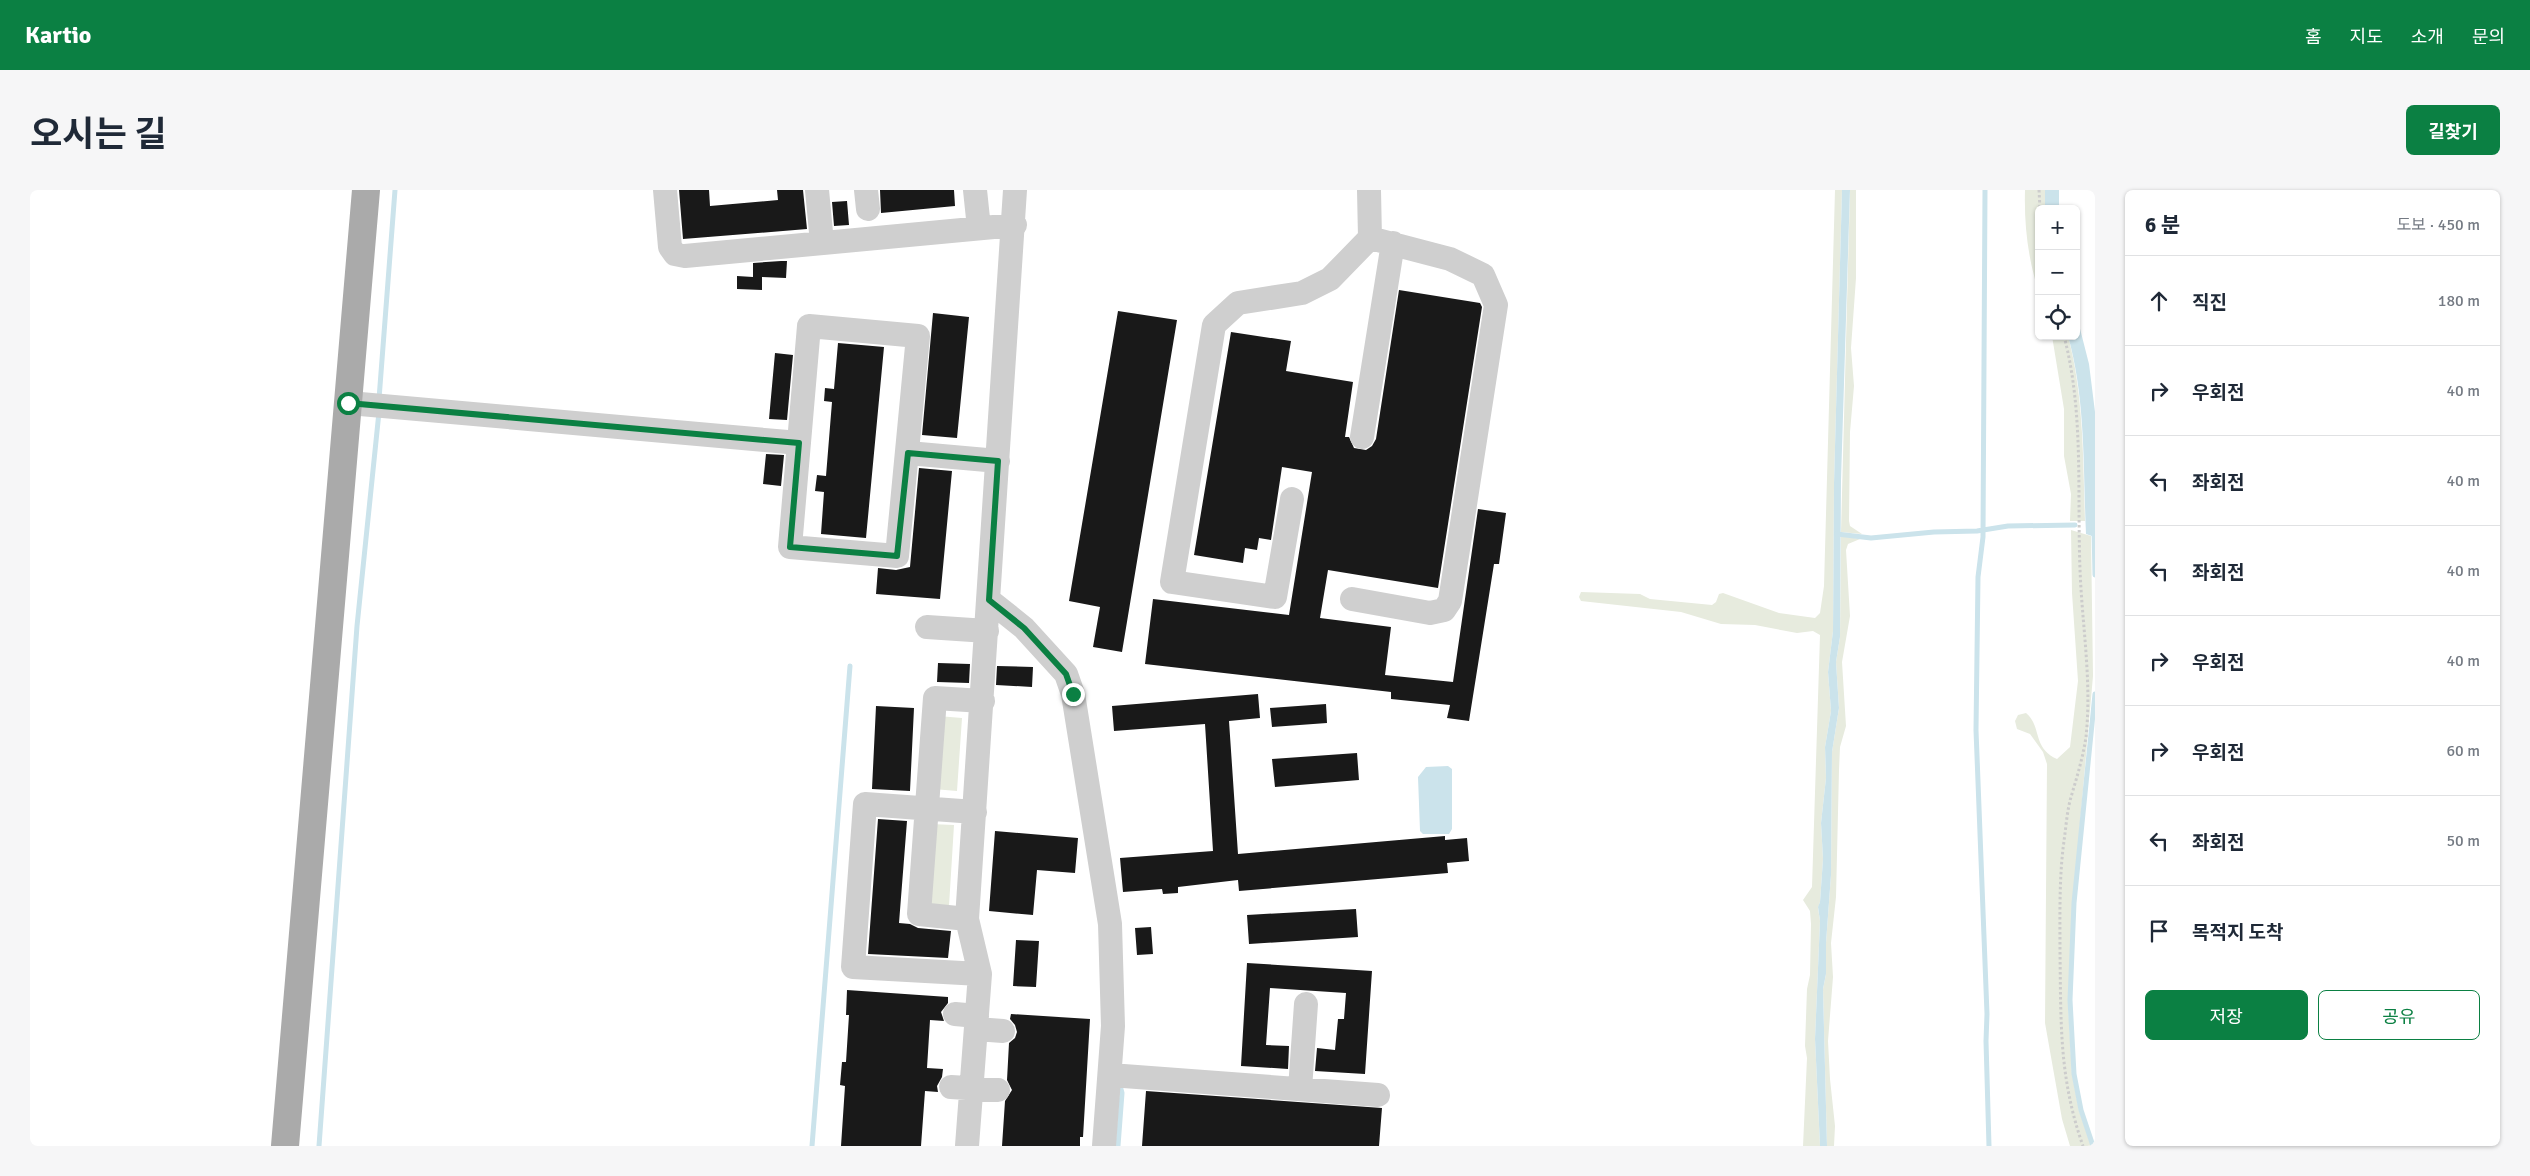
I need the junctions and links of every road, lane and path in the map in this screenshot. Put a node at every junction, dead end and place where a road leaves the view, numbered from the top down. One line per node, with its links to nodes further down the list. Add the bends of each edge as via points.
1 (366, 190): 15 (main road)
2 (665, 190): 12 (street, via 670,247 674,254 685,256)
3 (817, 190): 12 (street)
4 (976, 190): 10 (street)
5 (1015, 190): 9 (street)
6 (1369, 190): 11 (street)
7 (2039, 190): 8 (path)
8 (2040, 205)
9 (1015, 224): 10 (street); 19 (street)
10 (979, 228): 12 (street)
11 (1370, 238): 13 (street); 20 (street, via 1330,279 1302,293 1238,303 1214,325 1172,582 1275,597)
12 (822, 243)
13 (1393, 243): 16 (street); 21 (street, via 1450,259 1483,275 1496,305 1450,601 1444,610 1430,613)
14 (2065, 340): 41 (path, via 2076,411 2080,566 2088,694 2085,738 2064,844 2060,910 2062,1058 2072,1115)
15 (348, 403): 17 (street); 38 (main road)
16 (1362, 437)
17 (799, 443): 18 (street, via 790,547 897,556); 18 (street, via 809,326 918,336)
18 (908, 453): 19 (street)
19 (998, 461): 22 (street)
20 (1292, 499)
21 (1352, 599)
22 (989, 600): 24 (street); 33 (street, via 1024,628 1066,674 1073,694 1110,924 1113,1026)
23 (927, 627): 24 (street)
24 (987, 631): 25 (street)
25 (982, 700): 26 (street, via 935,698); 27 (street)
26 (927, 809): 27 (street); 28 (street, via 919,914); 29 (street, via 865,804 853,967)
27 (975, 812): 28 (street)
28 (967, 919): 29 (street)
29 (980, 974): 31 (street)
30 (1306, 1004): 35 (street)
31 (969, 1020): 32 (street); 34 (street)
32 (1003, 1031)
33 (1110, 1075): 35 (street); 40 (street)
34 (961, 1088): 36 (street); 39 (street)
35 (1300, 1089): 37 (street)
36 (998, 1090)
37 (1378, 1095)
38 (285, 1146)
39 (968, 1146)
40 (1104, 1146)
41 (2083, 1146)

